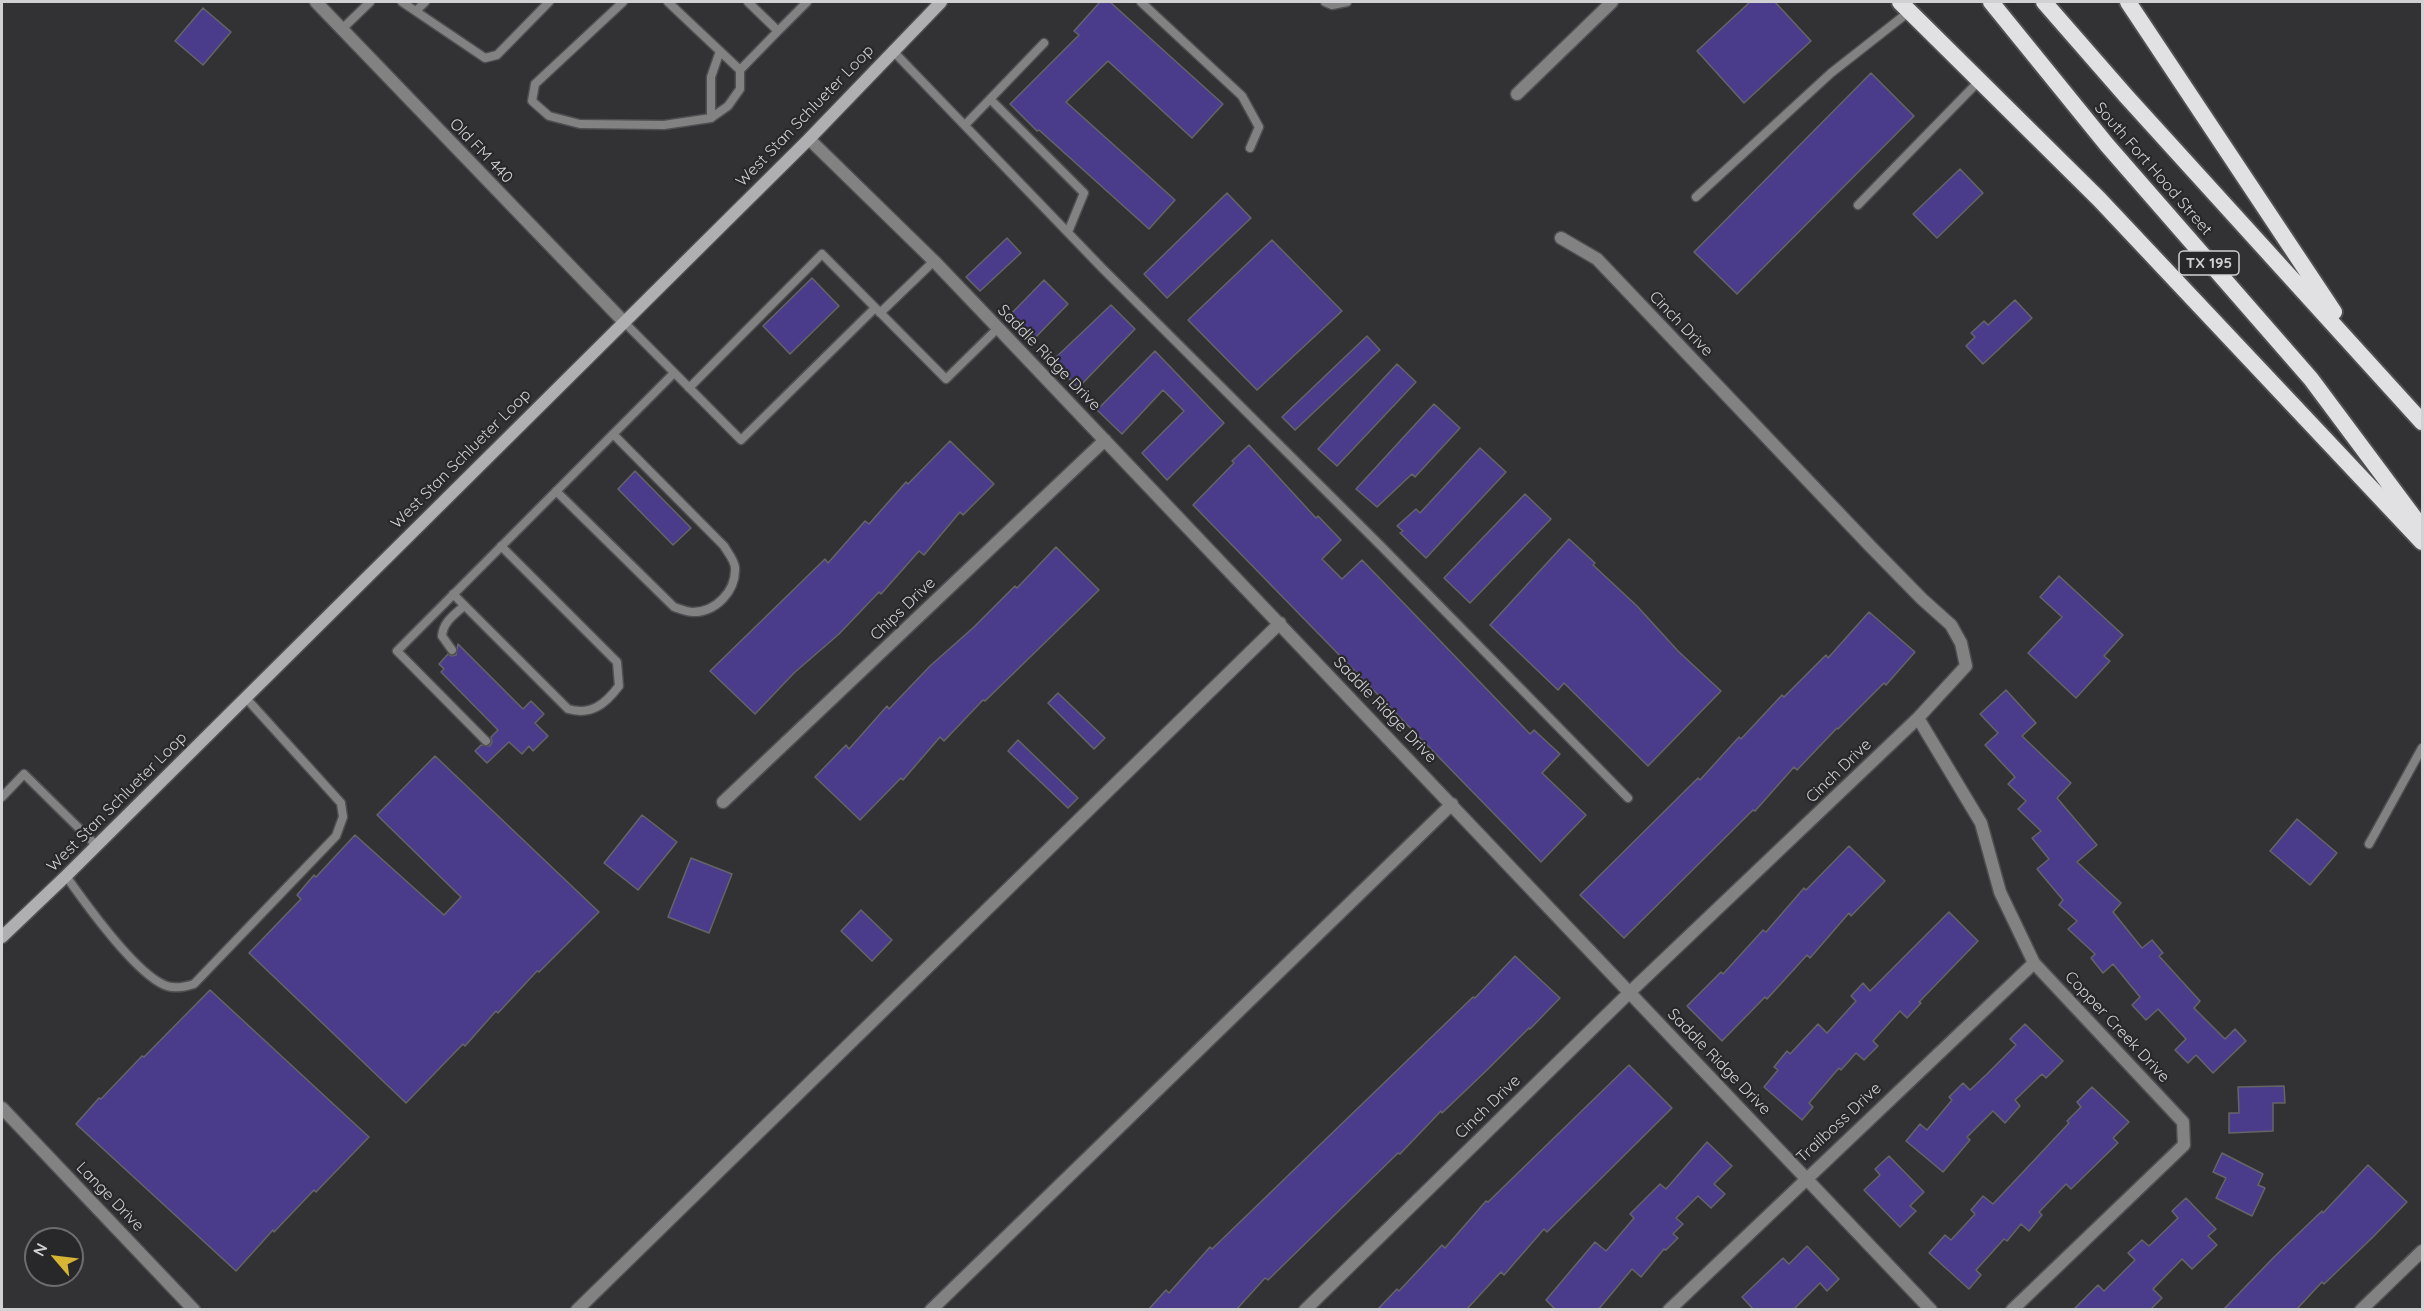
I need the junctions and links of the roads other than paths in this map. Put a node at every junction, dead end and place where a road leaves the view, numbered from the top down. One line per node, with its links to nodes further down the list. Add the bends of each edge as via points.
1 (316, 2): 20 (street, Old FM 440)
2 (370, 2): 20 (lane)
3 (402, 2): 19 (lane)
4 (425, 2): 19 (lane)
5 (549, 2): 19 (lane, via 497,55 485,58)
6 (623, 2): 29 (lane, via 536,84 532,101 549,116 580,124 664,125)
7 (668, 2): 24 (lane)
8 (748, 2): 21 (lane)
9 (807, 2): 21 (lane)
10 (941, 2): 23 (main road, West Stan Schlueter Loop)
11 (1141, 2): 32 (lane, via 1242,96 1259,127)
12 (1325, 2): 13 (lane)
13 (1347, 2)
14 (1612, 2): 27 (street)
15 (1991, 2): 48 (highway, South Fort Hood Street / TX 195, via 2107,145 2311,379)
16 (2044, 2): 41 (highway, South Fort Hood Street / TX 195)
17 (2128, 2): 41 (highway)
18 (1905, 6): 26 (highway); 33 (lane)
19 (416, 11)
20 (342, 29): 39 (street, Old FM 440)
21 (778, 31): 25 (lane)
22 (1044, 43): 28 (lane)
23 (892, 50): 30 (lane); 31 (main road, West Stan Schlueter Loop)
24 (720, 51): 25 (lane); 29 (lane, via 711,77)
25 (740, 70): 29 (lane, via 740,89 728,106)
26 (1981, 79): 34 (lane); 49 (highway)
27 (1517, 94)
28 (990, 99): 30 (lane); 35 (lane, via 1084,193)
29 (711, 118)
30 (964, 125): 35 (lane)
31 (809, 138): 37 (street, Saddle Ridge Drive); 39 (main road, West Stan Schlueter Loop)
32 (1250, 148)
33 (1696, 197)
34 (1858, 205)
35 (1068, 232): 60 (lane)
36 (1561, 238): 56 (street, Cinch Drive, via 1597,259 1893,570 1951,625 1961,644 1965,666)
37 (933, 261): 38 (lane); 40 (street, Saddle Ridge Drive)
38 (877, 310): 40 (lane, via 946,379); 43 (lane, via 741,440); 43 (lane, via 822,255)
39 (624, 321): 42 (lane); 55 (main road, West Stan Schlueter Loop)
40 (998, 328): 46 (street, Saddle Ridge Drive)
41 (2362, 356): 44 (highway, South Fort Hood Street / TX 195)
42 (674, 372): 43 (lane); 45 (lane)
43 (689, 388)
44 (2422, 422)
45 (613, 434): 47 (lane); 47 (lane, via 724,546 735,566 733,585 723,599 709,609 691,612 674,607)
46 (1105, 440): 53 (street, Saddle Ridge Drive); 61 (street, Chips Drive)
47 (556, 491): 50 (lane)
48 (2422, 528)
49 (2422, 542)
50 (501, 546): 51 (lane); 52 (lane, via 617,662 619,686 606,702 591,711 568,709)
51 (453, 594): 52 (lane); 57 (lane, via 397,651)
52 (464, 606): 54 (lane, via 442,630)
53 (1280, 623): 62 (street, Saddle Ridge Drive); 73 (street)
54 (452, 650)
55 (245, 697): 64 (main road, West Stan Schlueter Loop); 65 (lane, via 341,803 343,817 336,836 194,984 168,987 151,976 97,921)
56 (1918, 718): 67 (street, Copper Creek Drive, via 1981,823 2000,892); 68 (street, Cinch Drive)
57 (486, 741)
58 (2422, 748): 63 (lane)
59 (2, 797): 64 (lane, via 24,774)
60 (1628, 798)
61 (723, 802)
62 (1452, 804): 68 (street, Saddle Ridge Drive); 74 (street)
63 (2369, 844)
64 (97, 846): 65 (main road, West Stan Schlueter Loop)
65 (66, 876): 66 (main road, West Stan Schlueter Loop)
66 (2, 938)
67 (2034, 963): 70 (street, Trailboss Drive); 78 (street, Copper Creek Drive, via 2183,1122 2184,1145)
68 (1630, 992): 70 (street, Saddle Ridge Drive); 75 (street, Cinch Drive)
69 (2, 1108): 72 (street, Lange Drive)
70 (1806, 1178): 76 (street, Trailboss Drive); 77 (street, Saddle Ridge Drive)
71 (2422, 1251): 79 (street)
72 (194, 1310)
73 (577, 1310)
74 (931, 1310)
75 (1305, 1310)
76 (1669, 1310)
77 (1931, 1310)
78 (2012, 1310)
79 (2361, 1310)

